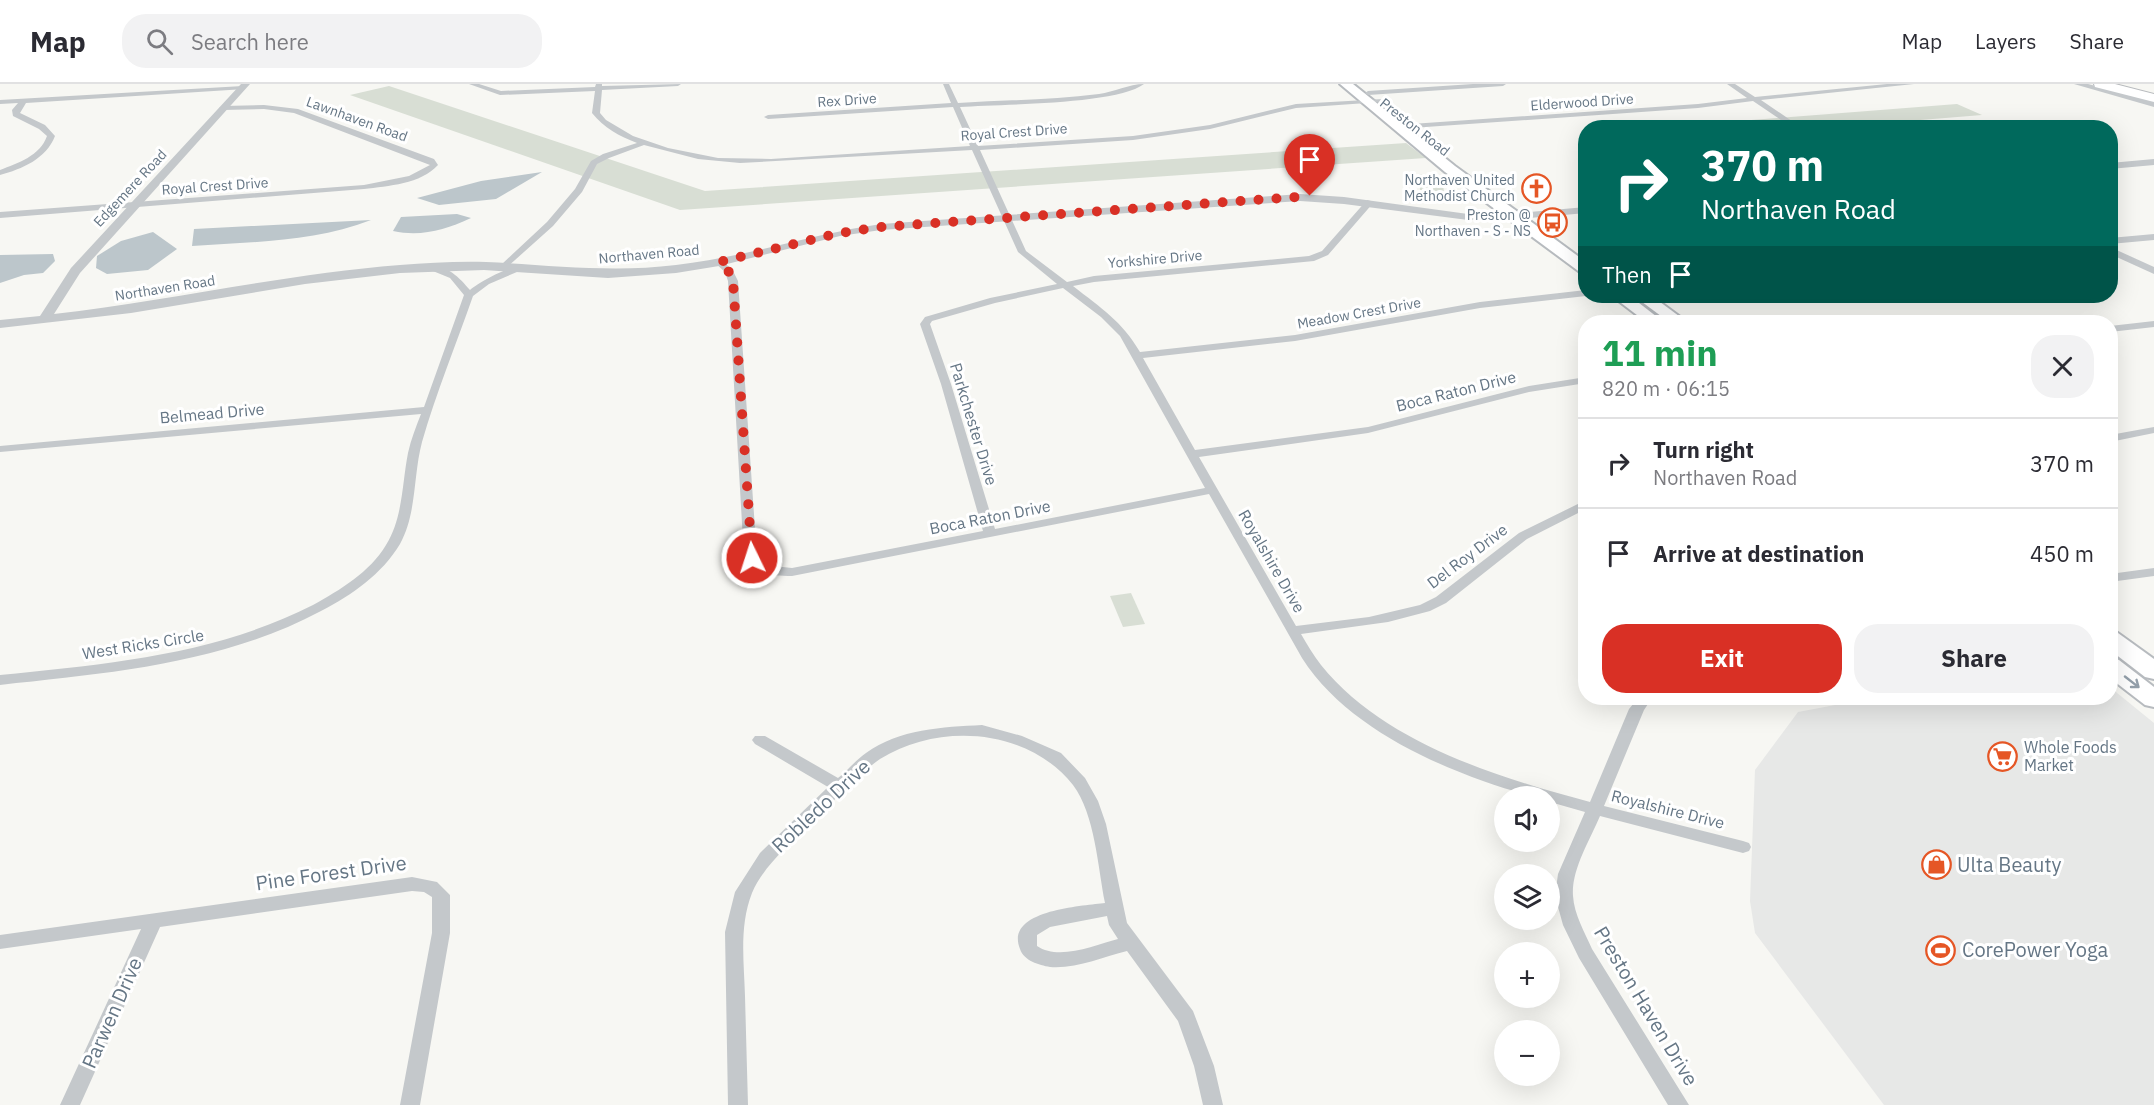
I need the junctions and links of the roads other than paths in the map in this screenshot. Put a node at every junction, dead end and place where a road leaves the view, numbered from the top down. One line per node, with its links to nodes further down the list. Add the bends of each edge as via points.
1 (472, 84): 13 (street, via 508,93)
2 (678, 84): 13 (street)
3 (946, 84): 21 (street, Royalshire Drive)
4 (1141, 84): 21 (street, Rex Drive, via 1126,92 1099,96)
5 (1346, 84): 15 (main road, Preston Road)
6 (1503, 84): 15 (street, Royal Crest Drive)
7 (1730, 84): 17 (street)
8 (1911, 84): 17 (street, Elderwood Drive)
9 (2078, 84): 20 (street)
10 (2100, 84): 16 (highway)
11 (2120, 84): 14 (highway)
12 (244, 86): 18 (street); 22 (street, Edgemere Road)
13 (599, 86): 27 (street, Royal Crest Drive, via 596,106 600,120 622,134)
14 (2154, 93)
15 (1367, 94): 25 (main road, Preston Road); 26 (main road, Preston Road); 28 (street, Royal Crest Drive, via 1282,108 1169,134)
16 (2154, 98)
17 (1755, 99): 24 (street); 25 (street, Elderwood Drive)
18 (24, 100): 19 (street); 34 (street, via 15,112 47,131 50,141 29,160)
19 (0, 102)
20 (2154, 104)
21 (955, 106): 23 (street, Rex Drive); 28 (street, Royalshire Drive)
22 (223, 108): 33 (street, Lawnhaven Road, via 275,107 295,111 431,161 434,165); 36 (street, Edgemere Road)
23 (768, 117)
24 (1787, 120)
25 (1413, 126): 26 (street, Elderwood Drive); 29 (main road, Preston Road)
26 (1397, 127): 30 (main road, Preston Road)
27 (647, 142): 28 (street, Royal Crest Drive, via 695,156 744,161); 49 (street, via 594,164 550,224)
28 (975, 148): 41 (street, Royalshire Drive)
29 (1449, 153): 30 (main road); 38 (main road, Preston Road)
30 (1432, 155): 40 (main road, Preston Road)
31 (2154, 162): 32 (street)
32 (2118, 165)
33 (429, 171): 36 (street, Royal Crest Drive, via 350,189)
34 (0, 173)
35 (1370, 202): 40 (street, Northaven Road, via 1448,215); 41 (street, Northaven Road, via 1299,196); 52 (street, Yorkshire Drive, via 1325,253 1311,259 1106,277)
36 (134, 206): 39 (street, Royal Crest Drive); 59 (street, Edgemere Road, via 75,271)
37 (1578, 211): 38 (street, Northaven Road)
38 (1532, 214): 40 (street, Northaven Road); 44 (main road, Preston Road)
39 (0, 215)
40 (1514, 216): 47 (main road, Preston Road)
41 (1007, 218): 46 (street, Northaven Road, via 860,230); 52 (street, Royalshire Drive, via 1024,254)
42 (2154, 237): 43 (street)
43 (2118, 240)
44 (1578, 248)
45 (2118, 254): 51 (street)
46 (719, 262): 50 (street, Northaven Road, via 625,273); 73 (street, Boca Raton Drive, via 733,281 752,558 759,568 792,572)
47 (1578, 264)
48 (431, 267): 49 (street, Northaven Road); 54 (street, via 453,276); 59 (street, Northaven Road, via 315,279 168,304)
49 (505, 267): 50 (street, Northaven Road)
50 (520, 268): 54 (street, via 486,282)
51 (2154, 271)
52 (1063, 285): 61 (street, Yorkshire Drive, via 936,316); 64 (street, Royalshire Drive, via 1119,328)
53 (1578, 294): 64 (street, Meadow Crest Drive, via 1480,305 1307,337)
54 (468, 295): 66 (street, West Ricks Circle)
55 (1630, 303): 57 (main road)
56 (1652, 303): 58 (main road)
57 (1646, 315)
58 (1669, 315)
59 (44, 319): 60 (street, Northaven Road)
60 (0, 324)
61 (925, 324): 73 (street, Parkchester Drive)
62 (2154, 324): 63 (street)
63 (2118, 328)
64 (1136, 356): 70 (street, Royalshire Drive)
65 (1578, 381): 70 (street, Boca Raton Drive, via 1529,389 1368,430)
66 (428, 410): 69 (street, Belmead Drive); 80 (street, West Ricks Circle, via 411,463 402,523 394,543 354,586 335,598 286,624 213,650 119,668)
67 (2154, 430): 68 (street)
68 (2118, 437)
69 (0, 449)
70 (1192, 454): 71 (street, Royalshire Drive)
71 (1212, 490): 73 (street, Boca Raton Drive); 76 (street, Royalshire Drive)
72 (1578, 508): 76 (street, Del Roy Drive, via 1523,536 1428,607)
73 (990, 534)
74 (2154, 572): 75 (street)
75 (2118, 577)
76 (1292, 632): 85 (street, Royalshire Drive, via 1319,672 1347,699 1420,750 1488,778)
77 (2122, 658): 79 (main road)
78 (2118, 671): 81 (main road, one-way to 81)
79 (2154, 671)
80 (0, 680)
81 (2154, 699)
82 (1640, 705): 85 (street, Preston Haven Drive)
83 (760, 740): 84 (street)
84 (840, 786): 87 (street, Robledo Drive, via 873,756 902,742 938,732 982,730 1039,749 1069,769 1090,801 1101,836); 93 (street, Robledo Drive, via 766,858 744,892 734,932)
85 (1593, 808): 86 (street, Royalshire Drive); 95 (street, Preston Haven Drive, via 1567,874 1564,896 1572,925 1584,953)
86 (1743, 847)
87 (1113, 909): 90 (street, Robledo Drive); 90 (street, via 1041,922 1029,931 1029,950 1040,959 1055,961)
88 (154, 920): 89 (street, Pine Forest Drive); 91 (street, Parwen Drive); 92 (street, Pine Forest Drive, via 412,884 434,887 441,895 441,933)
89 (0, 942)
90 (1129, 943): 94 (street, Robledo Drive, via 1186,1017)
91 (70, 1105)
92 (410, 1105)
93 (738, 1105)
94 (1213, 1105)
95 (1679, 1105)

